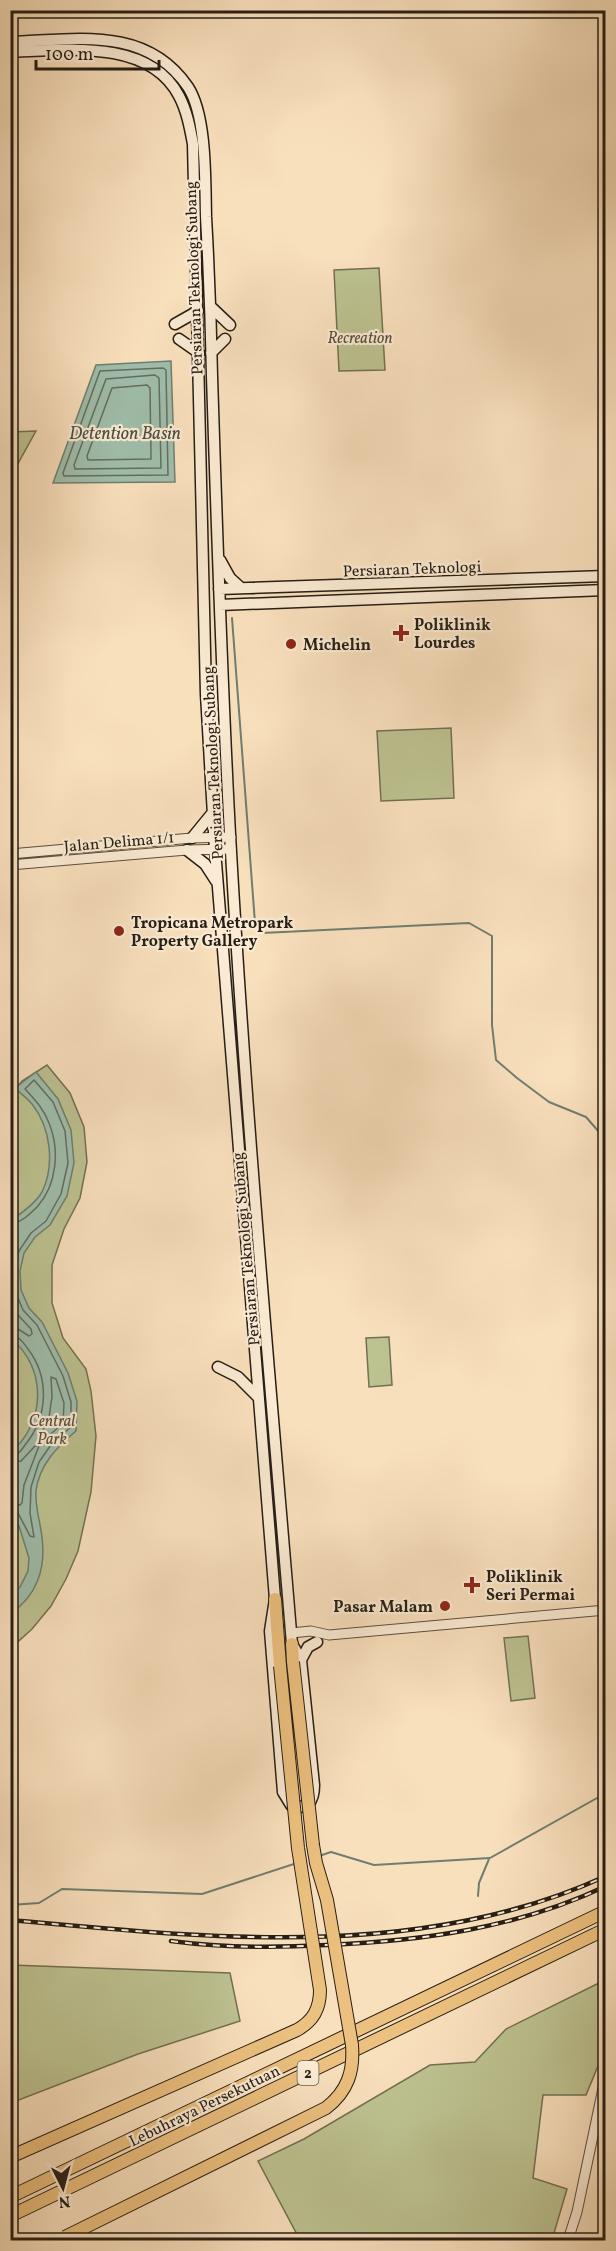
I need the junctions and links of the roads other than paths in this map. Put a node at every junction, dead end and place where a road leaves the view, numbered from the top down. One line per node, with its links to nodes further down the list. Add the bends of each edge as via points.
1 (10, 42): 3 (main road, Persiaran Teknologi Subang, via 101,39 130,43 154,54 190,90 203,143)
2 (10, 52): 4 (main road, Persiaran Teknologi Subang, via 102,51 131,56 149,65 179,94 193,144)
3 (210, 306): 6 (main road); 10 (main road, Persiaran Teknologi Subang)
4 (198, 311): 5 (main road); 9 (main road, Persiaran Teknologi Subang)
5 (175, 324)
6 (230, 325)
7 (179, 339): 9 (main road)
8 (225, 339): 10 (main road)
9 (199, 353): 12 (main road, Persiaran Teknologi Subang)
10 (212, 353): 11 (main road, Persiaran Teknologi Subang)
11 (217, 552): 14 (main road, via 225,572); 15 (main road, Persiaran Teknologi Subang)
12 (204, 566): 17 (main road, via 207,591); 20 (main road, Persiaran Teknologi Subang)
13 (606, 576): 14 (main road, Persiaran Teknologi)
14 (241, 588): 15 (main road, Persiaran Teknologi)
15 (219, 589): 17 (main road, Persiaran Teknologi Subang)
16 (606, 590): 18 (main road, Persiaran Teknologi)
17 (216, 602): 18 (main road, Persiaran Teknologi); 19 (main road, Persiaran Teknologi Subang); 20 (main road)
18 (245, 604): 19 (main road, via 228,613)
19 (221, 623): 22 (main road, Persiaran Teknologi Subang)
20 (206, 627): 21 (main road, Persiaran Teknologi Subang)
21 (214, 812): 23 (main road); 24 (main road, Persiaran Teknologi Subang)
22 (231, 837): 24 (street, Jalan Delima 1/1); 25 (main road, Persiaran Teknologi Subang)
23 (192, 838): 24 (street, Jalan Delima 1/1); 27 (street, Jalan Delima 1/1)
24 (215, 844): 25 (street, Jalan Delima 1/1); 26 (street, Jalan Delima 1/1); 29 (main road, Persiaran Teknologi Subang)
25 (231, 849): 30 (main road, Persiaran Teknologi Subang)
26 (188, 850): 28 (street, Jalan Delima 1/1); 29 (main road, via 205,864)
27 (10, 854)
28 (10, 865)
29 (218, 884): 31 (main road, Persiaran Teknologi Subang)
30 (248, 1094): 31 (main road); 34 (main road, Persiaran Teknologi Subang)
31 (234, 1095): 33 (main road, Persiaran Teknologi Subang)
32 (218, 1367): 33 (main road, via 238,1377)
33 (258, 1397): 35 (main road, Persiaran Teknologi Subang)
34 (283, 1532): 35 (main road); 39 (main road, Persiaran Teknologi Subang)
35 (269, 1533): 36 (main road, Persiaran Teknologi Subang)
36 (275, 1599): 41 (main road, Persiaran Teknologi Subang, via 270,1631 283,1792 291,1805 297,1807 310,1803 315,1785); 45 (highway, bridge, via 298,1848 320,1990 315,2014 297,2031)
37 (606, 1611): 38 (street)
38 (329, 1635): 39 (street, via 311,1631); 40 (street)
39 (291, 1638): 40 (street); 41 (highway)
40 (317, 1642): 41 (main road)
41 (297, 1661): 48 (highway, bridge, via 313,1845 327,1900 352,2045 346,2088 326,2108)
42 (606, 1911): 46 (highway, Lebuhraya Persekutuan / 2)
43 (606, 1929): 47 (highway, Lebuhraya Persekutuan / 2)
44 (606, 2074): 49 (street)
45 (10, 2157)
46 (10, 2197)
47 (10, 2216)
48 (62, 2239)
49 (568, 2241)

